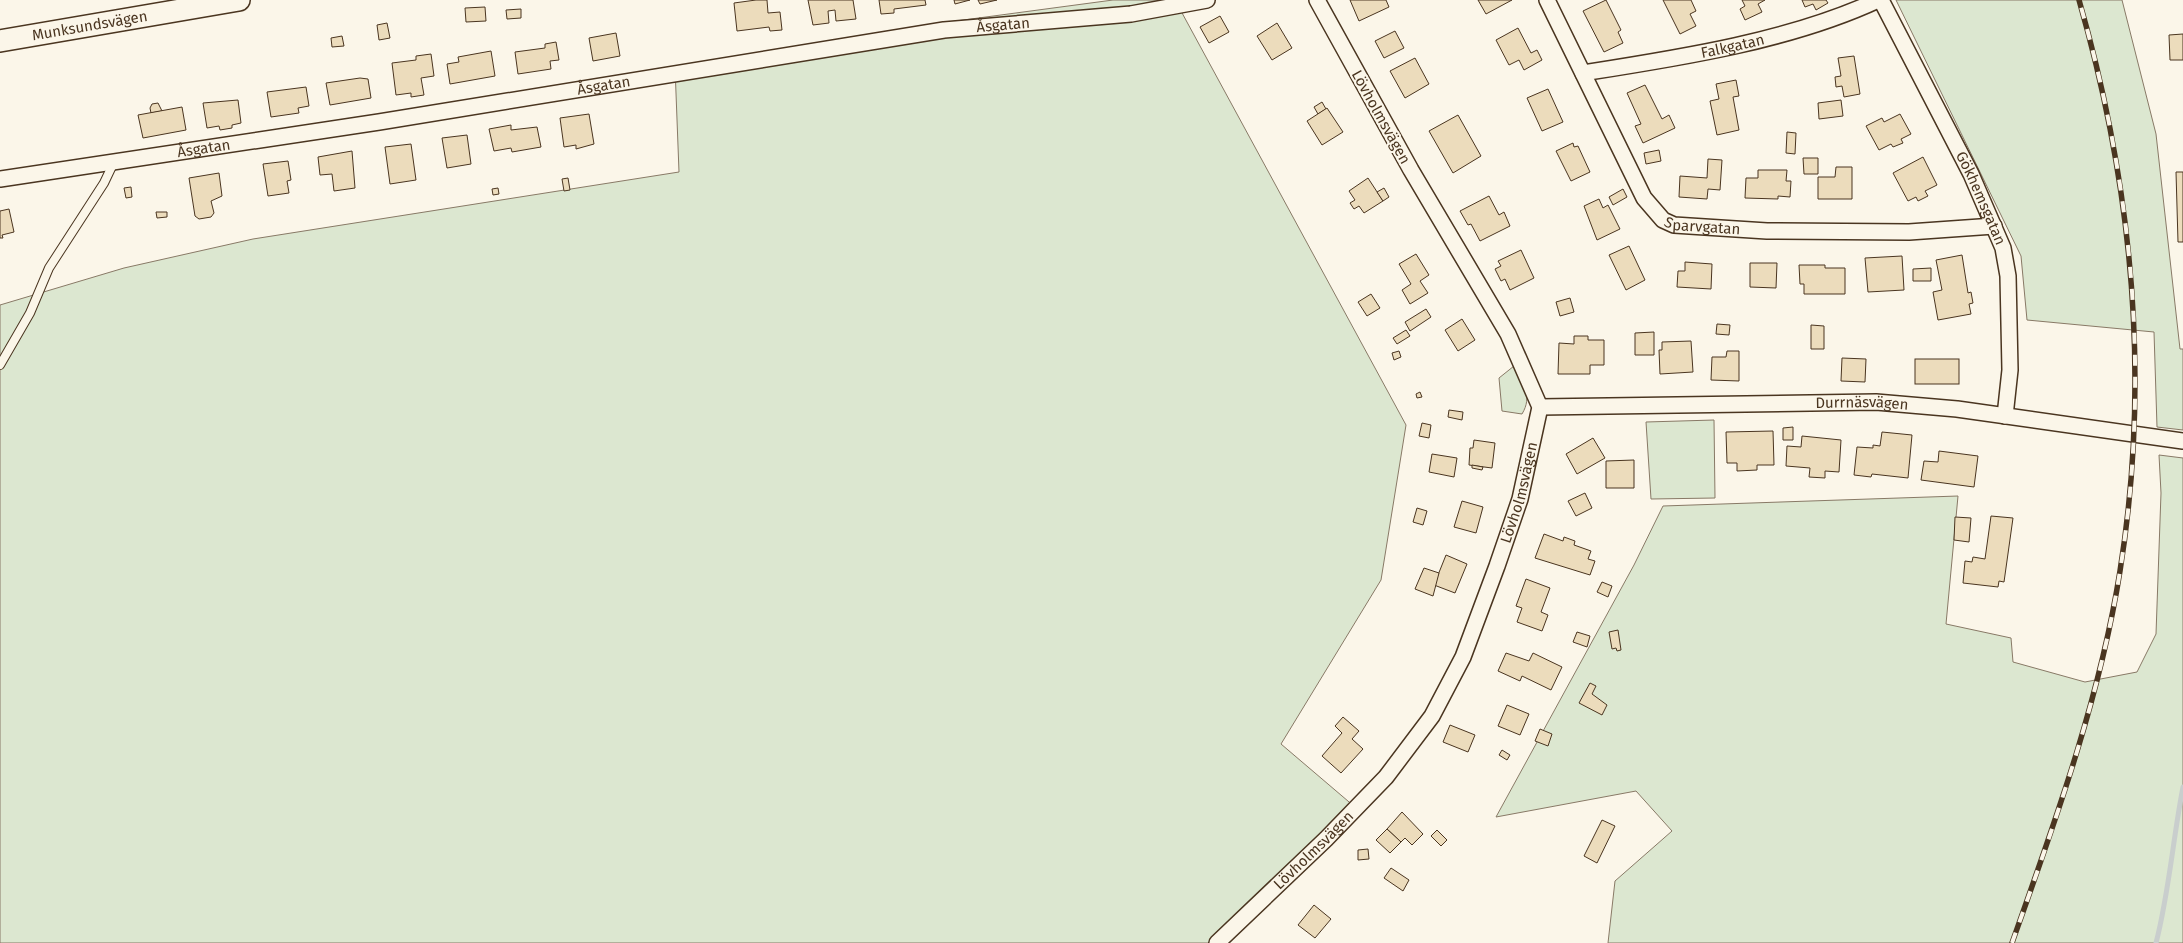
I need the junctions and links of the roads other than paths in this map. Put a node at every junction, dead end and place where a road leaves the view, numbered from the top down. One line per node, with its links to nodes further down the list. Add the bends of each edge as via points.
1 (239, 0): 6 (street, Munksundsvägen)
2 (1208, 0): 8 (street, Åsgatan, via 1131,14 944,30)
3 (1317, 0): 12 (street, Lövholmsvägen, via 1411,170 1508,334)
4 (1546, 0): 7 (street, Sparvgatan)
5 (1880, 0): 7 (street, Falkgatan, via 1853,12 1776,35 1666,60); 10 (street, Gökhemsgatan, via 1971,174)
6 (0, 41)
7 (1583, 73): 10 (street, Sparvgatan, via 1644,198 1663,220 1674,225 1767,231 1909,232)
8 (114, 162): 9 (street, Åsgatan); 11 (lane, via 49,268 30,313)
9 (0, 179)
10 (1994, 226): 13 (street, Gökhemsgatan, via 2003,248 2008,276 2010,370)
11 (0, 365)
12 (1540, 407): 13 (street, Durrnäsvägen, via 1876,402); 15 (street, Lövholmsvägen, via 1520,499 1497,566 1463,657 1432,716 1386,778)
13 (2005, 416): 14 (street, Durrnäsvägen)
14 (2183, 441)
15 (1218, 943)

